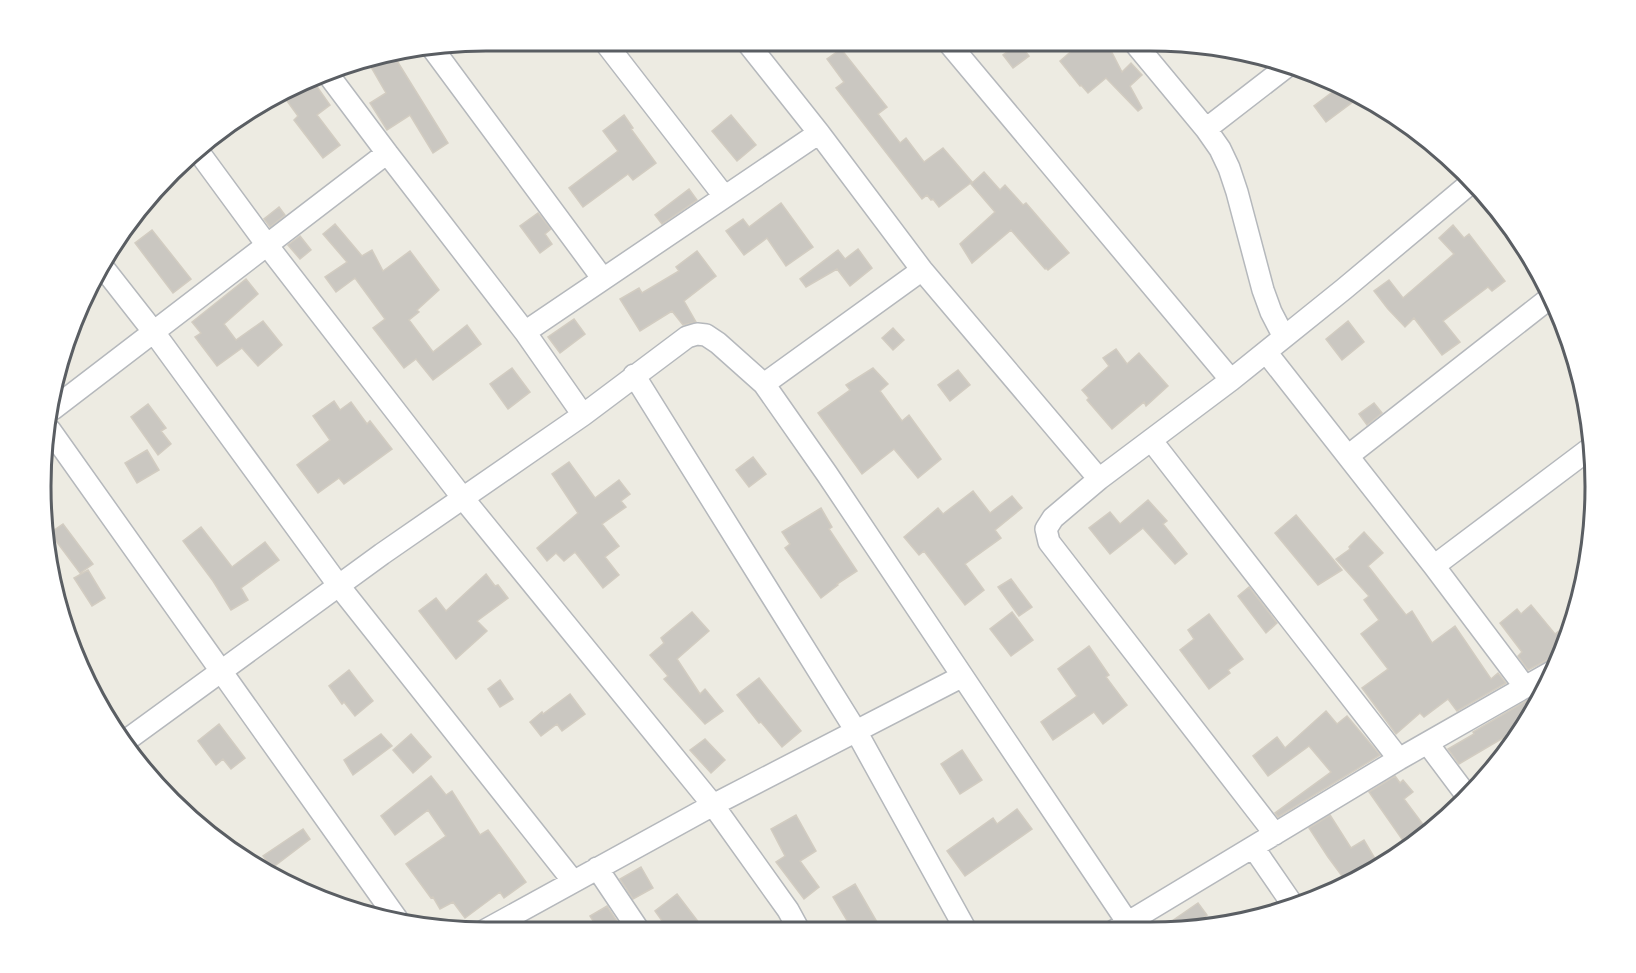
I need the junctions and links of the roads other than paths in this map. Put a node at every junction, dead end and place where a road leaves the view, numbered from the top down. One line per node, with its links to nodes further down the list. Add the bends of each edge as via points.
1 (612, 51): 13 (street)
2 (754, 51): 9 (street)
3 (955, 51): 24 (street)
4 (1141, 51): 8 (street)
5 (437, 54): 17 (street)
6 (1280, 71): 8 (street)
7 (332, 80): 10 (street)
8 (1206, 129): 21 (street, via 1229,168 1263,290)
9 (819, 133): 13 (street); 15 (street)
10 (387, 153): 14 (street); 20 (street)
11 (202, 157): 14 (street)
12 (1465, 187): 21 (street)
13 (724, 196): 17 (street)
14 (267, 245): 19 (street); 33 (street)
15 (922, 270): 25 (street); 32 (street)
16 (107, 273): 19 (street)
17 (603, 279): 20 (street)
18 (1544, 303): 31 (street)
19 (153, 331): 26 (street); 35 (street)
20 (525, 332): 27 (street)
21 (1284, 337): 22 (street)
22 (1266, 352): 24 (street); 31 (street)
23 (634, 375): 25 (street, via 697,334 718,343); 27 (street); 40 (street)
24 (1231, 380): 29 (street)
25 (764, 384): 37 (street)
26 (58, 406)
27 (583, 415): 33 (street)
28 (54, 436): 36 (street)
29 (1151, 440): 32 (street); 43 (street)
30 (1584, 453): 34 (street)
31 (1348, 456): 34 (street)
32 (1099, 479): 46 (street, via 1053,518 1046,529 1049,542)
33 (462, 497): 35 (street); 45 (street)
34 (1434, 566): 39 (street)
35 (339, 586): 36 (street); 49 (street)
36 (222, 671): 41 (street); 51 (street)
37 (961, 677): 40 (street); 56 (street)
38 (1540, 678): 39 (street)
39 (1525, 687): 42 (street)
40 (856, 731): 45 (street); 55 (street)
41 (130, 737)
42 (1428, 744): 43 (street); 44 (street)
43 (1399, 759): 46 (street)
44 (1462, 789)
45 (713, 805): 48 (street); 54 (street)
46 (1275, 834): 47 (street)
47 (1253, 847): 50 (street); 57 (street)
48 (597, 868): 49 (street); 53 (street)
49 (573, 881): 52 (street)
50 (1289, 899)
51 (391, 911)
52 (500, 922)
53 (633, 922)
54 (795, 922)
55 (961, 922)
56 (1120, 922)
57 (1134, 922)

